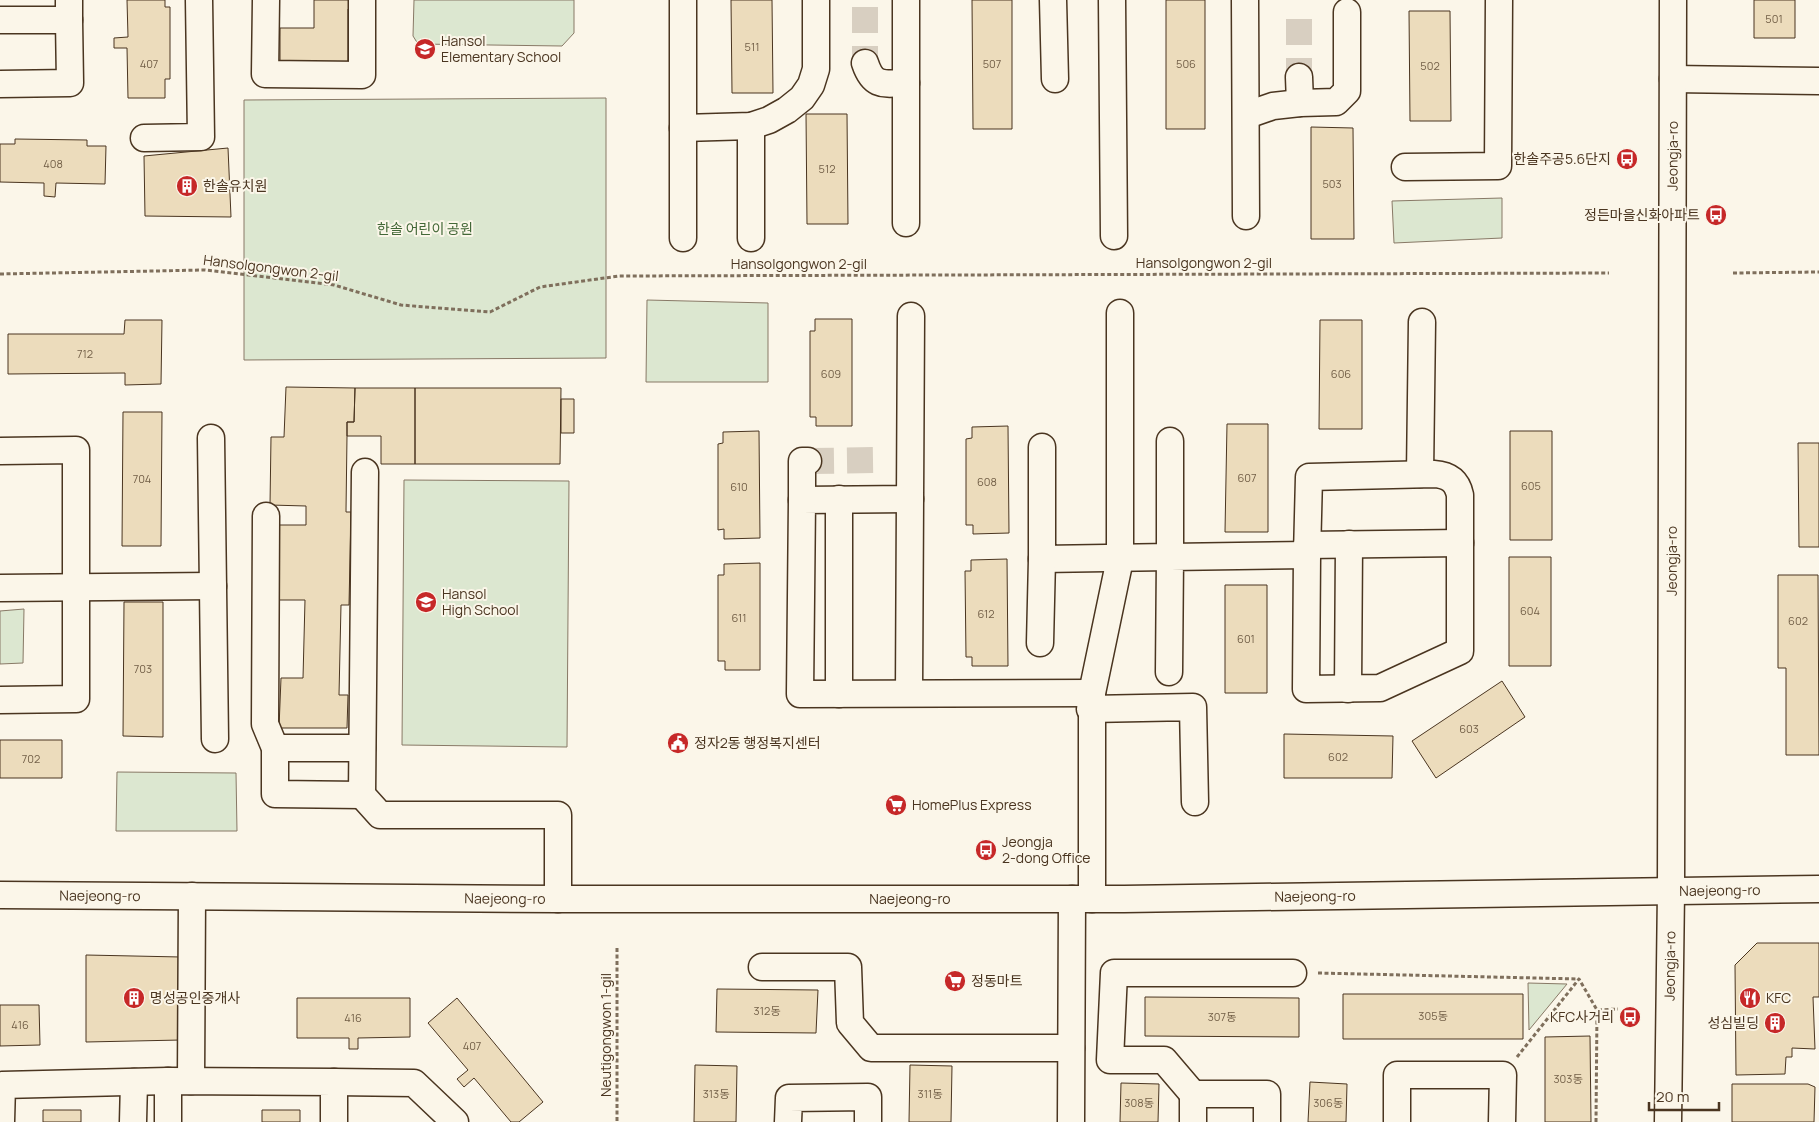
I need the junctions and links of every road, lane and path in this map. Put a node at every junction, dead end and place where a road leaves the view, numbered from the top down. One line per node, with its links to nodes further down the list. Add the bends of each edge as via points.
1 (199, 0): 26 (street, via 201,137)
2 (266, 0): 3 (street, via 265,74 362,75)
3 (362, 0)
4 (683, 0): 25 (street)
5 (816, 0): 24 (street, via 816,69 811,85 802,98 787,110)
6 (906, 0): 20 (street)
7 (1053, 0): 17 (street)
8 (1112, 0): 30 (street)
9 (1245, 0): 23 (street)
10 (1498, 0): 27 (street, via 1498,166)
11 (1672, 0): 18 (street, Jeongja-ro)
12 (70, 10): 14 (street); 21 (street, via 70,84)
13 (1347, 12): 22 (street, via 1347,91 1336,102)
14 (0, 20)
15 (865, 63): 20 (street, via 875,82)
16 (1299, 77): 22 (street)
17 (1054, 79)
18 (1673, 79): 19 (street); 73 (street, Jeongja-ro)
19 (1819, 81)
20 (906, 83): 29 (street)
21 (0, 84)
22 (1300, 103): 23 (street, via 1273,106)
23 (1247, 116): 28 (street)
24 (751, 126): 25 (street); 32 (street)
25 (683, 128): 31 (street)
26 (144, 138)
27 (1405, 166)
28 (1246, 216)
29 (906, 223)
30 (1114, 236)
31 (683, 238)
32 (751, 238)
33 (1819, 272): 35 (path)
34 (1610, 273): 36 (path, Hansolgongwon 2-gil, via 618,276 540,287 490,312 400,305 334,285 205,270)
35 (1733, 273)
36 (0, 274)
37 (1120, 314): 56 (street)
38 (911, 316): 48 (street)
39 (1422, 322): 46 (street)
40 (211, 438): 57 (street)
41 (1170, 441): 54 (street)
42 (1042, 447): 55 (street)
43 (0, 451): 58 (street, via 76,450)
44 (808, 461): 49 (street, via 802,461)
45 (365, 472): 69 (street)
46 (1420, 474): 51 (street, via 1445,474 1459,488); 53 (street, via 1309,477)
47 (839, 499): 48 (street); 49 (street); 64 (street)
48 (910, 499): 63 (street)
49 (802, 500): 64 (street, via 800,694)
50 (266, 516): 68 (street, via 265,724)
51 (1460, 543): 52 (street); 62 (street, via 1460,651 1380,688)
52 (1349, 544): 53 (street); 62 (street)
53 (1307, 550): 54 (street); 62 (street, via 1306,689)
54 (1170, 558): 56 (street); 61 (street)
55 (1042, 559): 56 (street); 60 (street)
56 (1120, 559): 66 (street)
57 (213, 586): 58 (street); 67 (street)
58 (76, 587): 59 (street); 65 (street, via 76,699)
59 (0, 588)
60 (1040, 643)
61 (1169, 672)
62 (1348, 689)
63 (909, 693): 64 (street); 66 (street)
64 (839, 694)
65 (0, 700)
66 (1091, 701): 71 (street, via 1193,707); 77 (street)
67 (214, 739)
68 (275, 748): 69 (street); 70 (street, via 275,794)
69 (362, 748): 70 (street)
70 (362, 795): 76 (street, via 380,815 558,815)
71 (1195, 802)
72 (1819, 889): 73 (street, Naejeong-ro)
73 (1671, 890): 77 (street, Naejeong-ro); 105 (street, Jeongja-ro)
74 (0, 894): 75 (street, Naejeong-ro)
75 (192, 896): 76 (street, Naejeong-ro); 86 (street)
76 (558, 899): 77 (street, Naejeong-ro)
77 (1082, 899): 84 (street)
78 (617, 948): 96 (path, Neutigongwon 1-gil)
79 (762, 967): 84 (street, via 848,967 850,1023 871,1048)
80 (1293, 973): 81 (path); 90 (street, via 1114,973 1110,1060 1164,1060)
81 (1579, 979): 83 (path); 85 (path)
82 (1618, 1009): 83 (path)
83 (1597, 1010): 104 (path)
84 (1071, 1048): 99 (street)
85 (1503, 1076): 102 (street, via 1397,1076); 103 (street)
86 (179, 1081): 87 (street); 88 (street); 93 (street)
87 (134, 1082): 89 (street); 92 (street)
88 (334, 1082): 94 (street); 95 (street, via 414,1083)
89 (1, 1085): 91 (street)
90 (1193, 1094): 100 (street); 101 (street, via 1268,1094)
91 (1, 1122)
92 (134, 1122)
93 (168, 1122)
94 (334, 1122)
95 (455, 1122)
96 (617, 1122)
97 (788, 1122): 98 (street, via 789,1098 868,1097)
98 (868, 1122)
99 (1071, 1122)
100 (1193, 1122)
101 (1267, 1122)
102 (1397, 1122)
103 (1502, 1122)
104 (1596, 1122)
105 (1668, 1122)

